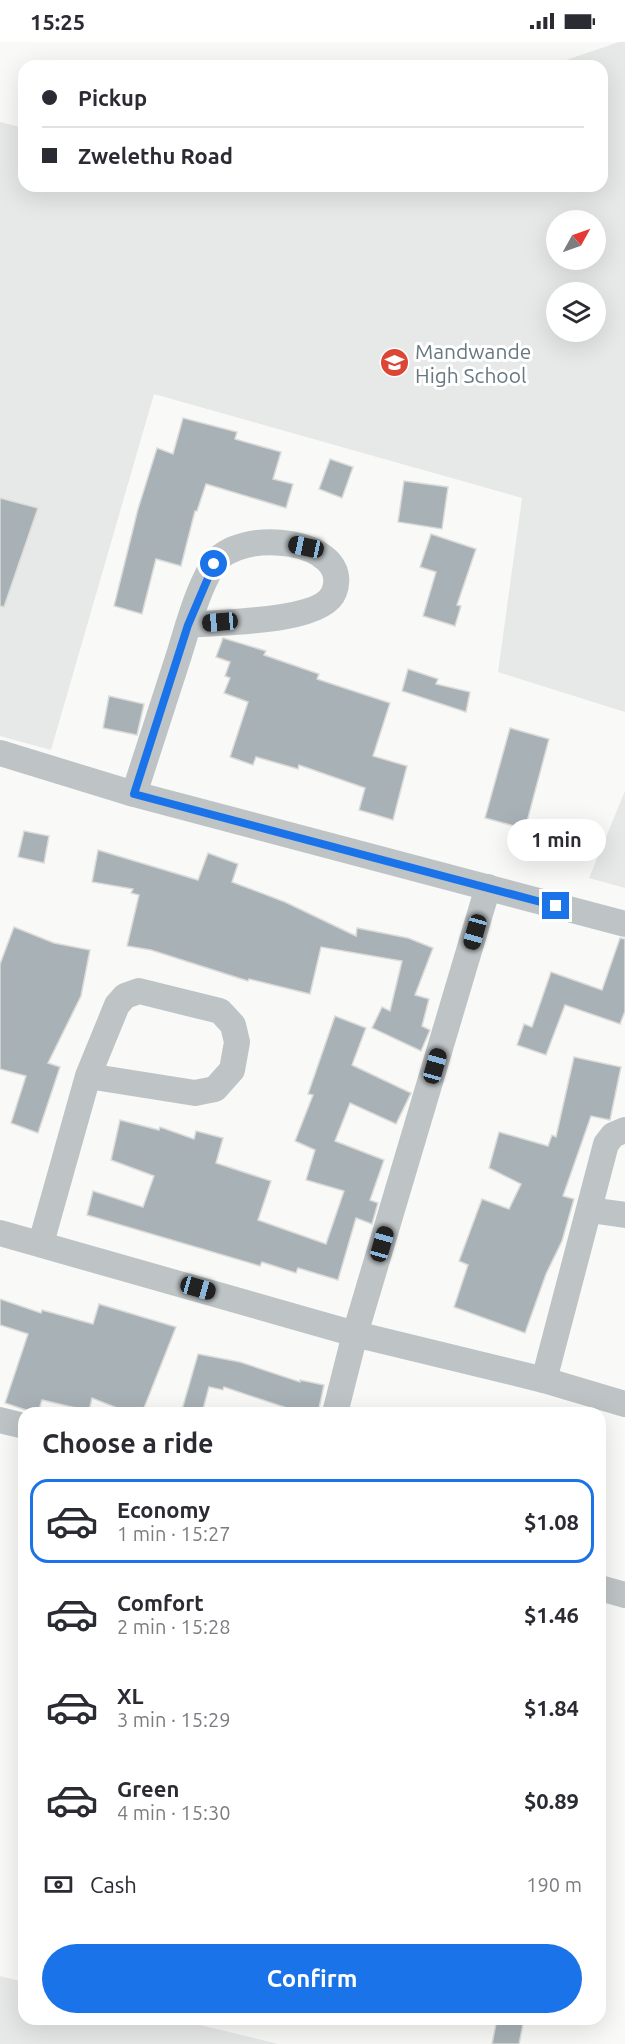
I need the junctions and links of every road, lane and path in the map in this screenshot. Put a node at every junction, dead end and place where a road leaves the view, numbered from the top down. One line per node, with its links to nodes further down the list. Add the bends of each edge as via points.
1 (188, 625): 1 (street, via 213,566 237,545 286,543 306,547 320,554 335,576 336,589 330,600 304,613); 3 (street)
2 (0, 753): 3 (street)
3 (134, 794): 4 (street)
4 (488, 887): 5 (street); 12 (street)
5 (625, 924)
6 (88, 1076): 6 (street, via 117,1005 125,996 139,991 220,1011 233,1025 237,1042 232,1070 215,1089 195,1093); 11 (street)
7 (625, 1130): 8 (street, via 606,1144)
8 (590, 1210): 9 (street); 13 (street)
9 (625, 1215)
10 (0, 1233): 11 (street)
11 (41, 1243): 12 (street)
12 (356, 1334): 13 (street); 15 (street)
13 (544, 1380): 14 (street)
14 (625, 1404)
15 (336, 1407)
16 (0, 1420): 17 (street)
17 (18, 1424)
18 (606, 1589): 19 (street)
19 (625, 1595)

